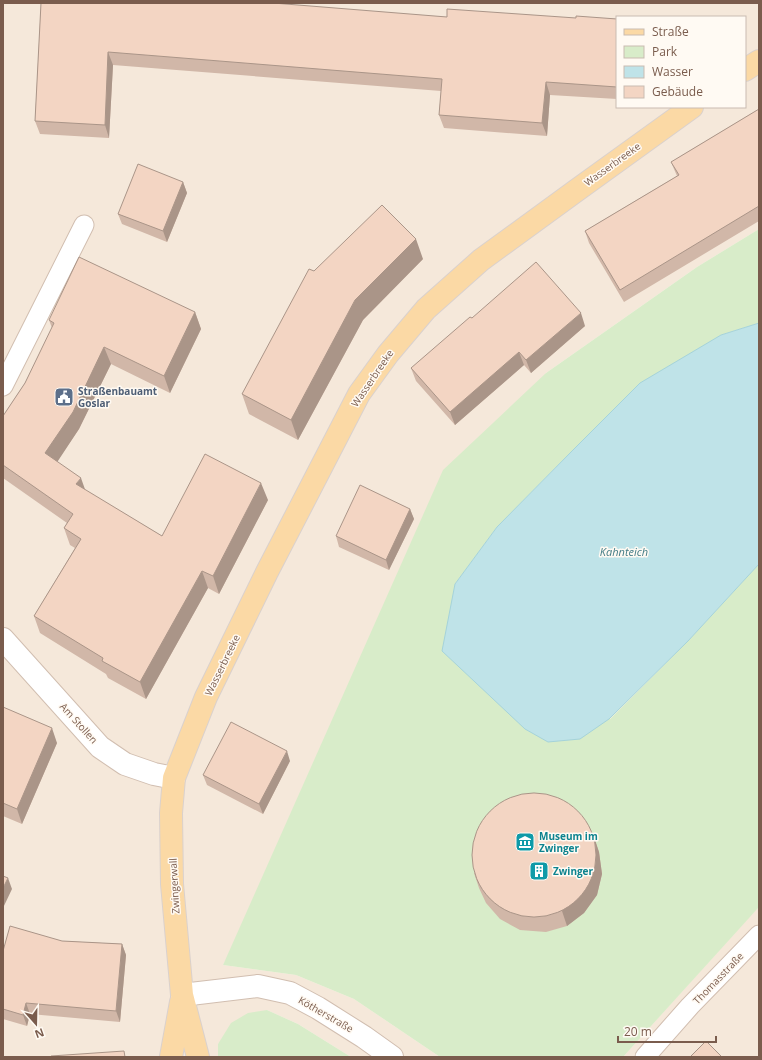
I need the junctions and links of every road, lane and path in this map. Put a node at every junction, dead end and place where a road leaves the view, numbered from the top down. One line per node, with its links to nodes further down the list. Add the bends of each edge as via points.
1 (759, 61): 2 (main road)
2 (746, 69)
3 (691, 108): 7 (main road, Wasserbreeke, via 481,260 426,309 388,354 359,394 267,572 206,697)
4 (84, 225): 5 (lane)
5 (3, 386)
6 (3, 639): 7 (street, Am Stollen, via 100,747 125,764)
7 (174, 778): 9 (main road, Zwingerwall, via 171,813 172,884)
8 (759, 935): 13 (lane, Thomasstraße)
9 (182, 995): 10 (main road, Zwingerwall); 11 (main road, Zwingerwall); 12 (street, Kötherstraße, via 258,986 290,993 364,1036)
10 (171, 1057)
11 (198, 1057)
12 (392, 1057)
13 (645, 1057)

